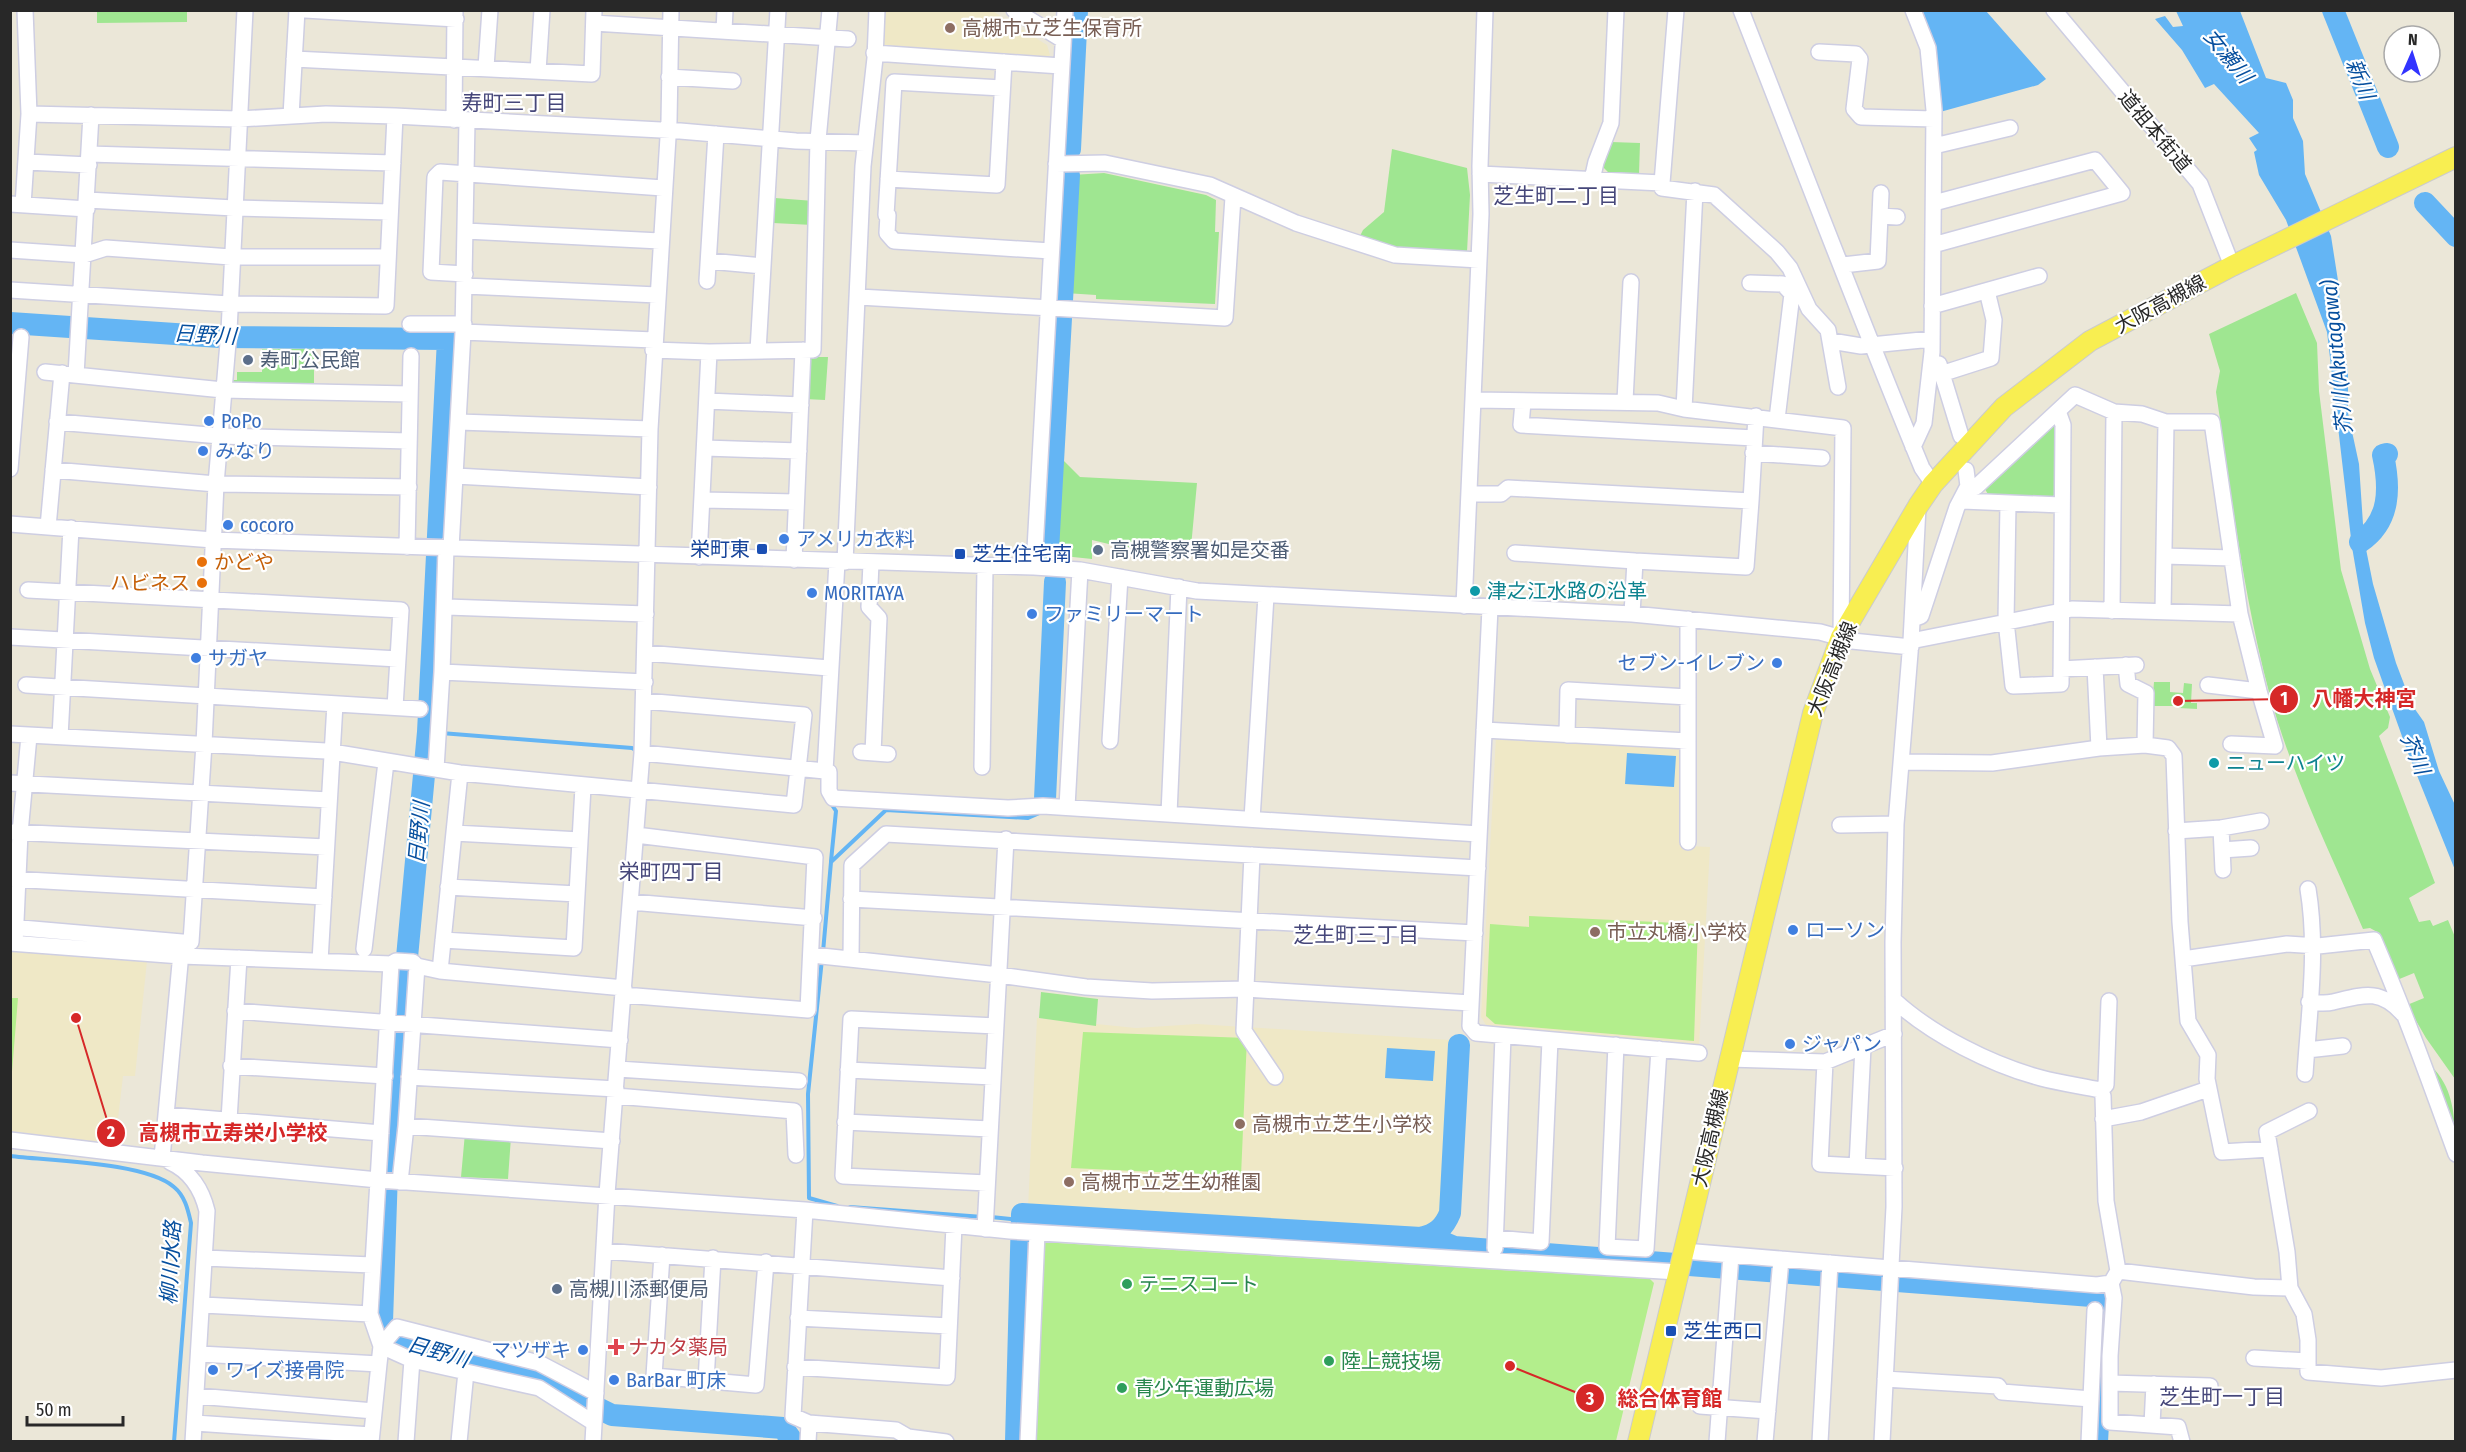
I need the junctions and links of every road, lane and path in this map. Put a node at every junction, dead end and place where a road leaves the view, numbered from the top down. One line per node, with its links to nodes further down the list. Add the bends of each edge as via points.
1 (25, 10): 38 (street)
2 (245, 10): 42 (street)
3 (297, 10): 29 (street)
4 (305, 10): 19 (street)
5 (490, 10): 33 (street)
6 (543, 10): 34 (street)
7 (725, 10): 22 (street)
8 (778, 10): 23 (street)
9 (830, 10): 24 (street)
10 (877, 10): 28 (street)
11 (1014, 10): 26 (street)
12 (1065, 10): 26 (street)
13 (1485, 10): 61 (street)
14 (1616, 10): 63 (street, via 1611,123)
15 (1677, 10): 64 (street)
16 (1741, 10): 87 (street)
17 (1913, 10): 43 (street, via 1928,48)
18 (2054, 10): 88 (street, 道祖本街道, via 2200,184)
19 (455, 15): 31 (street)
20 (594, 17): 21 (street); 34 (street, via 592,74)
21 (670, 18): 22 (street, via 677,29); 35 (street)
22 (724, 31): 23 (street)
23 (777, 34): 24 (street); 48 (street)
24 (829, 37): 25 (street); 49 (street)
25 (848, 39)
26 (1063, 40): 32 (street)
27 (1819, 52): 43 (street, via 1837,46 1860,59 1854,110 1861,117)
28 (874, 53): 30 (street); 52 (street)
29 (294, 59): 31 (street); 40 (street)
30 (1004, 62): 32 (street); 37 (street)
31 (456, 66): 33 (street); 44 (street)
32 (1061, 66): 59 (street)
33 (486, 68): 34 (street)
34 (538, 71)
35 (669, 77): 36 (street); 46 (street)
36 (733, 81)
37 (1002, 88): 62 (street, via 894,82); 62 (street, via 997,185)
38 (29, 114): 39 (street); 51 (street)
39 (91, 115): 42 (street); 55 (street)
40 (291, 116): 41 (street); 42 (street)
41 (395, 116): 44 (street); 58 (street)
42 (239, 119): 56 (street)
43 (1934, 119): 53 (street)
44 (461, 121): 46 (street); 60 (street)
45 (2010, 129): 53 (street)
46 (668, 132): 47 (street); 65 (street)
47 (716, 134): 48 (street); 85 (street)
48 (771, 138): 49 (street); 86 (street)
49 (818, 140): 52 (street); 109 (street, via 813,350)
50 (10, 141): 51 (street)
51 (27, 142): 57 (street)
52 (865, 142): 98 (street)
53 (1934, 146): 69 (street)
54 (2456, 158): 88 (main road, 大阪高槻線)
55 (89, 160): 56 (street); 57 (street); 70 (street)
56 (236, 160): 58 (street); 72 (street)
57 (27, 162): 71 (street)
58 (393, 163): 73 (street)
59 (1056, 164): 68 (street, via 1105,163 1210,185); 80 (street)
60 (467, 174): 65 (street); 76 (street); 90 (street, via 440,172 435,177 431,272)
61 (1480, 174): 63 (street); 84 (street)
62 (888, 179): 80 (street, via 887,233 894,241)
63 (1593, 180): 64 (street)
64 (1662, 183): 66 (street, via 1662,188)
65 (663, 188): 77 (street)
66 (1695, 191): 105 (street, via 1714,195 1777,252 1790,268 1801,295 1828,330); 124 (street)
67 (1881, 193): 74 (street)
68 (1233, 197): 84 (street, via 1296,223 1395,255); 101 (street, via 1225,318)
69 (1934, 203): 78 (street); 78 (street, via 2095,160 2122,193)
70 (87, 204): 71 (street); 72 (street); 81 (street)
71 (17, 205)
72 (234, 208): 73 (street); 82 (street)
73 (390, 212): 83 (street)
74 (1880, 216): 75 (street); 87 (street, via 1878,261)
75 (1897, 217)
76 (466, 231): 77 (street); 90 (street)
77 (660, 241): 97 (street)
78 (1933, 245): 100 (street)
79 (10, 250): 81 (street)
80 (1051, 251): 101 (street)
81 (84, 255): 82 (street, via 106,248); 96 (street)
82 (231, 257): 83 (street); 99 (street)
83 (388, 257): 99 (street, via 386,306)
84 (1479, 260): 119 (street)
85 (709, 261): 86 (street); 91 (street)
86 (763, 266): 110 (street)
87 (1842, 266): 107 (street)
88 (2232, 266): 148 (main road, 大阪高槻線, via 2090,341 2004,407)
89 (2039, 276): 95 (street)
90 (465, 280): 97 (street); 103 (street)
91 (707, 281)
92 (1631, 282): 121 (street)
93 (1750, 283): 129 (street, via 1767,276 1792,294)
94 (10, 291): 96 (street)
95 (1988, 291): 100 (street); 115 (street, via 1994,320 1991,358)
96 (82, 295): 99 (street); 114 (street)
97 (657, 295): 106 (street)
98 (859, 297): 101 (street); 173 (street)
99 (229, 304): 117 (street)
100 (1932, 306): 108 (street)
101 (1058, 307): 176 (street)
102 (410, 324): 103 (street)
103 (464, 328): 106 (street); 131 (street)
104 (21, 337): 127 (street)
105 (1831, 341): 107 (street); 116 (street)
106 (654, 345): 111 (street); 133 (street)
107 (1871, 345): 108 (street); 138 (street)
108 (1932, 346): 115 (street); 138 (street, via 1924,423)
109 (803, 350): 110 (street); 123 (street)
110 (758, 351): 111 (street)
111 (709, 352): 120 (street)
112 (411, 356): 118 (street)
113 (45, 372): 114 (street)
114 (69, 374): 117 (street); 130 (street)
115 (1941, 374): 135 (street)
116 (1838, 387)
117 (224, 390): 118 (street); 134 (street)
118 (410, 394): 136 (street)
119 (1473, 400): 122 (street); 152 (street)
120 (707, 401): 123 (street); 139 (street)
121 (1625, 401): 122 (street); 124 (street)
122 (1523, 402): 137 (street, via 1521,425)
123 (801, 405): 140 (street)
124 (1684, 409): 128 (street)
125 (2058, 411): 126 (street, via 2075,395); 149 (street, via 1976,487); 158 (street, via 2063,425)
126 (2114, 412): 132 (street, via 2142,414); 187 (street)
127 (13, 416): 142 (street)
128 (1756, 416): 129 (street); 137 (street)
129 (1777, 419): 197 (street, via 1844,428)
130 (57, 422): 134 (street); 144 (street)
131 (459, 422): 133 (street); 146 (street)
132 (2166, 422): 168 (street); 170 (street, via 2212,423)
133 (650, 429): 151 (street)
134 (220, 436): 136 (street); 147 (street)
135 (1961, 436)
136 (409, 441): 150 (street)
137 (1753, 446): 141 (street); 154 (street)
138 (1913, 447): 148 (street)
139 (705, 448): 140 (street); 153 (street)
140 (799, 451): 156 (street)
141 (1822, 458)
142 (11, 461): 143 (street)
143 (10, 469)
144 (53, 470): 147 (street); 161 (street)
145 (1966, 470): 149 (street)
146 (456, 476): 151 (street); 165 (street)
147 (216, 484): 150 (street); 163 (street)
148 (1933, 484): 159 (main road, 大阪高槻線)
149 (1968, 486): 155 (street)
150 (409, 487): 164 (street)
151 (649, 487): 167 (street)
152 (1470, 494): 154 (street, via 1501,494 1508,488); 184 (street)
153 (702, 500): 156 (street); 169 (street)
154 (1750, 501): 172 (street, via 1746,567)
155 (1962, 501): 157 (street); 194 (street, via 1921,616)
156 (796, 502): 171 (street)
157 (2008, 504): 158 (street); 195 (street)
158 (2061, 505): 188 (street)
159 (1918, 506): 194 (street); 197 (main road, 大阪高槻線)
160 (10, 524): 161 (street)
161 (48, 526): 162 (street)
162 (71, 528): 163 (street); 181 (street)
163 (213, 540): 164 (street); 183 (street)
164 (407, 547): 165 (street)
165 (449, 548): 167 (street); 185 (street)
166 (1515, 553): 172 (street)
167 (648, 555): 169 (street); 190 (street)
168 (2164, 556): 170 (street); 189 (street)
169 (699, 557): 171 (street)
170 (2232, 558): 192 (street)
171 (794, 560): 173 (street)
172 (1635, 561): 191 (street)
173 (841, 562): 174 (street); 204 (street)
174 (871, 563): 175 (street); 231 (street, via 869,607 879,618 870,662)
175 (986, 567): 176 (street); 234 (street)
176 (1034, 567): 177 (street)
177 (1080, 570): 178 (street); 245 (street)
178 (1120, 577): 179 (street); 223 (street)
179 (1179, 587): 182 (street); 246 (street)
180 (28, 590): 181 (street)
181 (68, 591): 183 (street); 198 (street)
182 (1266, 596): 184 (street); 247 (street)
183 (211, 598): 200 (street); 202 (street, via 400,610)
184 (1464, 606): 186 (street)
185 (447, 607): 190 (street); 206 (street)
186 (1490, 608): 191 (street); 218 (street)
187 (2112, 610): 188 (street); 189 (street)
188 (2060, 611): 195 (street); 205 (street)
189 (2163, 612): 192 (street)
190 (646, 614): 201 (street)
191 (1632, 614): 193 (street)
192 (2240, 614): 211 (street)
193 (1688, 619): 197 (street); 213 (street)
194 (1913, 619): 199 (street)
195 (2006, 621): 199 (street); 205 (street, via 2013,686 2061,684)
196 (10, 637): 198 (street)
197 (1840, 637): 199 (street); 315 (main road, 大阪高槻線, via 1813,713)
198 (66, 640): 200 (street); 210 (street)
199 (1911, 644): 233 (street)
200 (208, 648): 202 (street); 212 (street)
201 (645, 654): 204 (street); 207 (street)
202 (398, 659): 216 (street)
203 (2095, 667): 205 (street); 227 (street, via 2131,665 2128,684 2146,693); 228 (street)
204 (829, 668): 237 (street)
205 (2061, 669)
206 (442, 672): 207 (street); 235 (street)
207 (645, 682): 214 (street)
208 (26, 685): 210 (street)
209 (2208, 685): 211 (street)
210 (63, 688): 212 (street); 222 (street)
211 (2259, 691): 226 (street, via 2276,746)
212 (206, 696): 215 (street); 225 (street)
213 (1688, 697): 220 (street, via 1568,690); 224 (street)
214 (644, 701): 230 (street); 236 (street, via 804,716)
215 (335, 704): 216 (street); 229 (street)
216 (395, 707): 217 (street)
217 (420, 709)
218 (1484, 730): 220 (street); 255 (street)
219 (10, 734): 221 (street)
220 (1567, 735): 224 (street)
221 (29, 736): 222 (street); 240 (street)
222 (60, 737): 225 (street)
223 (1110, 741)
224 (1688, 741): 260 (street)
225 (204, 744): 229 (street); 243 (street)
226 (2231, 744)
227 (2145, 745): 228 (street); 252 (street, via 2164,746 2173,753)
228 (2099, 748): 233 (street, via 1992,763)
229 (332, 752): 232 (street); 244 (street)
230 (642, 753): 236 (street); 242 (street)
231 (874, 753)
232 (386, 762): 235 (street); 284 (street)
233 (1902, 762): 249 (street)
234 (981, 767)
235 (436, 769): 238 (street)
236 (798, 769): 237 (street); 242 (street, via 794,805)
237 (825, 771): 245 (street, via 829,772 833,798 1008,808)
238 (460, 773): 241 (street); 254 (street)
239 (10, 783): 240 (street)
240 (26, 784): 243 (street); 253 (street)
241 (583, 787): 242 (street); 259 (street)
242 (640, 790): 256 (street)
243 (201, 792): 244 (street); 258 (street)
244 (329, 800): 261 (street)
245 (1067, 807): 246 (street)
246 (1169, 814): 247 (street)
247 (1252, 819): 255 (street)
248 (2261, 821): 251 (street)
249 (1896, 824): 250 (street); 296 (street)
250 (1840, 825)
251 (2221, 828): 252 (street); 263 (street)
252 (2176, 831): 288 (street)
253 (15, 833): 258 (street); 267 (street)
254 (454, 833): 259 (street); 268 (street)
255 (1479, 834): 265 (street)
256 (636, 835): 274 (street); 276 (street, via 815,857)
257 (1006, 839): 264 (street); 273 (street, via 886,834 852,865); 275 (street)
258 (198, 840): 261 (street); 269 (street)
259 (580, 840): 271 (street)
260 (1688, 842)
261 (326, 847): 272 (street)
262 (2251, 848): 263 (street)
263 (2222, 850): 266 (street)
264 (1252, 855): 265 (street); 277 (street)
265 (1478, 868): 279 (street)
266 (2223, 870)
267 (14, 879): 269 (street); 278 (street)
268 (448, 887): 271 (street); 280 (street)
269 (195, 889): 272 (street); 283 (street, via 191,942)
270 (2308, 889): 282 (street)
271 (577, 894): 280 (street, via 573,948)
272 (324, 897): 289 (street)
273 (851, 899): 275 (street); 287 (street)
274 (631, 902): 276 (street); 295 (street)
275 (1002, 907): 277 (street); 293 (street)
276 (814, 918): 285 (street)
277 (1247, 921): 279 (street); 294 (street)
278 (13, 927): 281 (street); 283 (street)
279 (1475, 933): 299 (street)
280 (443, 940): 292 (street)
281 (13, 943): 283 (street)
282 (2312, 945): 288 (street, via 2287,944); 298 (street); 301 (street, via 2374,940)
283 (182, 949): 286 (street); 330 (street)
284 (364, 949)
285 (812, 955): 287 (street); 295 (street, via 808,1010)
286 (239, 958): 289 (street); 300 (street)
287 (850, 958): 293 (street)
288 (2183, 959): 326 (street, via 2188,1021 2208,1055)
289 (320, 961): 290 (street)
290 (391, 964): 291 (street, via 413,962); 302 (street)
291 (417, 966): 292 (street); 303 (street)
292 (440, 971): 295 (street)
293 (999, 975): 294 (street, via 1152,991); 304 (street)
294 (1246, 988): 299 (street); 324 (street, via 1244,1032)
295 (624, 991): 307 (street)
296 (1894, 1000): 305 (street); 327 (street, via 1916,1020 1971,1050 2040,1078)
297 (2109, 1001): 327 (street, via 2106,1084)
298 (2309, 1002): 301 (street, via 2331,1003 2357,995 2384,997); 313 (street)
299 (1472, 1003): 306 (street, via 1470,1026 1476,1033)
300 (235, 1011): 302 (street); 317 (street)
301 (2405, 1016): 340 (street)
302 (388, 1021): 303 (street); 321 (street)
303 (412, 1023): 307 (street); 322 (street)
304 (996, 1026): 319 (street, via 851,1018); 323 (street)
305 (1894, 1034): 311 (street); 345 (street)
306 (1503, 1036): 308 (street); 355 (street)
307 (620, 1040): 318 (street)
308 (1550, 1040): 309 (street); 355 (street, via 1540,1242)
309 (1616, 1046): 312 (street); 354 (street, via 1607,1246)
310 (2343, 1046): 313 (street)
311 (1863, 1047): 316 (street); 344 (street)
312 (1659, 1049): 314 (street); 354 (street, via 1646,1249)
313 (2307, 1050): 320 (street)
314 (1699, 1053)
315 (1728, 1059): 316 (street); 357 (main road, 大阪高槻線)
316 (1826, 1062): 344 (street, via 1820,1164)
317 (231, 1066): 321 (street); 332 (street)
318 (618, 1069): 325 (street); 328 (street)
319 (848, 1070): 323 (street); 333 (street)
320 (2305, 1074)
321 (385, 1076): 336 (street)
322 (409, 1077): 328 (street); 334 (street)
323 (993, 1077): 335 (street)
324 (1275, 1077)
325 (799, 1081)
326 (2208, 1089): 331 (street, via 2140,1112); 339 (street, via 2222,1152)
327 (2100, 1090): 331 (street)
328 (616, 1093): 338 (street); 341 (street, via 794,1111)
329 (2309, 1111): 339 (street, via 2268,1132)
330 (166, 1115): 332 (street); 342 (street)
331 (2103, 1119): 370 (street, via 2106,1201)
332 (229, 1120): 336 (street)
333 (845, 1122): 335 (street); 348 (street, via 843,1176)
334 (406, 1126): 338 (street); 346 (street)
335 (990, 1129): 348 (street)
336 (381, 1133): 346 (street)
337 (10, 1140): 342 (street)
338 (612, 1140): 349 (street)
339 (2270, 1149): 372 (street, via 2288,1252)
340 (2456, 1154)
341 (796, 1155)
342 (162, 1158): 343 (street); 347 (street)
343 (231, 1166): 346 (street); 347 (street)
344 (1857, 1166): 345 (street)
345 (1895, 1168): 367 (street)
346 (389, 1181): 349 (street); 366 (street)
347 (194, 1182): 360 (street, via 207,1211)
348 (987, 1183): 352 (street)
349 (608, 1194): 350 (street); 356 (street)
350 (805, 1210): 351 (street); 365 (street)
351 (954, 1226): 352 (street); 371 (street)
352 (985, 1229): 353 (street)
353 (1033, 1233): 355 (street); 413 (street)
354 (1633, 1248): 368 (street)
355 (1495, 1249): 368 (street)
356 (604, 1251): 358 (street); 394 (street)
357 (1684, 1251): 359 (street); 369 (main road, 大阪高槻線)
358 (662, 1255): 361 (street); 389 (street, via 654,1376)
359 (1731, 1255): 362 (street); 398 (street)
360 (205, 1257): 366 (street); 373 (street)
361 (713, 1258): 363 (street); 389 (street)
362 (1781, 1260): 364 (street); 400 (street)
363 (766, 1262): 365 (street); 389 (street, via 756,1385)
364 (1830, 1263): 367 (street); 417 (street)
365 (801, 1264): 371 (street); 376 (street)
366 (372, 1265): 375 (street)
367 (1891, 1268): 370 (street, via 2097,1285); 388 (street)
368 (1633, 1269): 369 (street)
369 (1678, 1272): 414 (main road, 大阪高槻線)
370 (2115, 1277): 372 (street); 391 (street)
371 (952, 1278): 377 (street)
372 (2290, 1288): 383 (street, via 2304,1314)
373 (203, 1305): 375 (street); 379 (street)
374 (2096, 1310): 396 (street)
375 (370, 1314): 378 (street)
376 (798, 1318): 377 (street); 385 (street)
377 (949, 1326): 385 (street, via 946,1377)
378 (381, 1346): 380 (street, via 397,1327); 382 (street); 384 (street)
379 (200, 1354): 384 (street); 395 (street)
380 (521, 1358): 390 (street); 394 (street, via 539,1363)
381 (2254, 1358): 383 (street)
382 (412, 1360): 387 (street); 408 (street)
383 (2308, 1360): 386 (street, via 2308,1372 2381,1378)
384 (379, 1364): 399 (street)
385 (795, 1367): 402 (street, via 793,1416)
386 (2456, 1370)
387 (466, 1372): 390 (street); 409 (street)
388 (1886, 1379): 396 (street, via 1998,1386 2002,1392); 418 (street)
389 (706, 1381)
390 (515, 1383): 401 (street, via 539,1388)
391 (2110, 1383): 392 (street); 404 (street, via 2110,1422)
392 (2154, 1384): 393 (street); 404 (street)
393 (2210, 1386)
394 (596, 1393): 401 (street)
395 (197, 1396): 399 (street); 403 (street)
396 (2091, 1399): 419 (street)
397 (1700, 1406): 398 (street)
398 (1720, 1407): 400 (street); 415 (street)
399 (374, 1411): 405 (street)
400 (1768, 1411): 416 (street)
401 (594, 1423): 410 (street)
402 (809, 1423): 406 (street, via 896,1430); 411 (street)
403 (195, 1424): 405 (street); 407 (street)
404 (2152, 1425): 420 (street, via 2178,1427)
405 (371, 1438)
406 (907, 1439): 412 (street)
407 (193, 1442)
408 (406, 1442)
409 (459, 1442)
410 (593, 1442)
411 (808, 1442)
412 (946, 1442)
413 (1028, 1442)
414 (1638, 1442)
415 (1717, 1442)
416 (1765, 1442)
417 (1820, 1442)
418 (1882, 1442)
419 (2089, 1442)
420 (2182, 1442)

